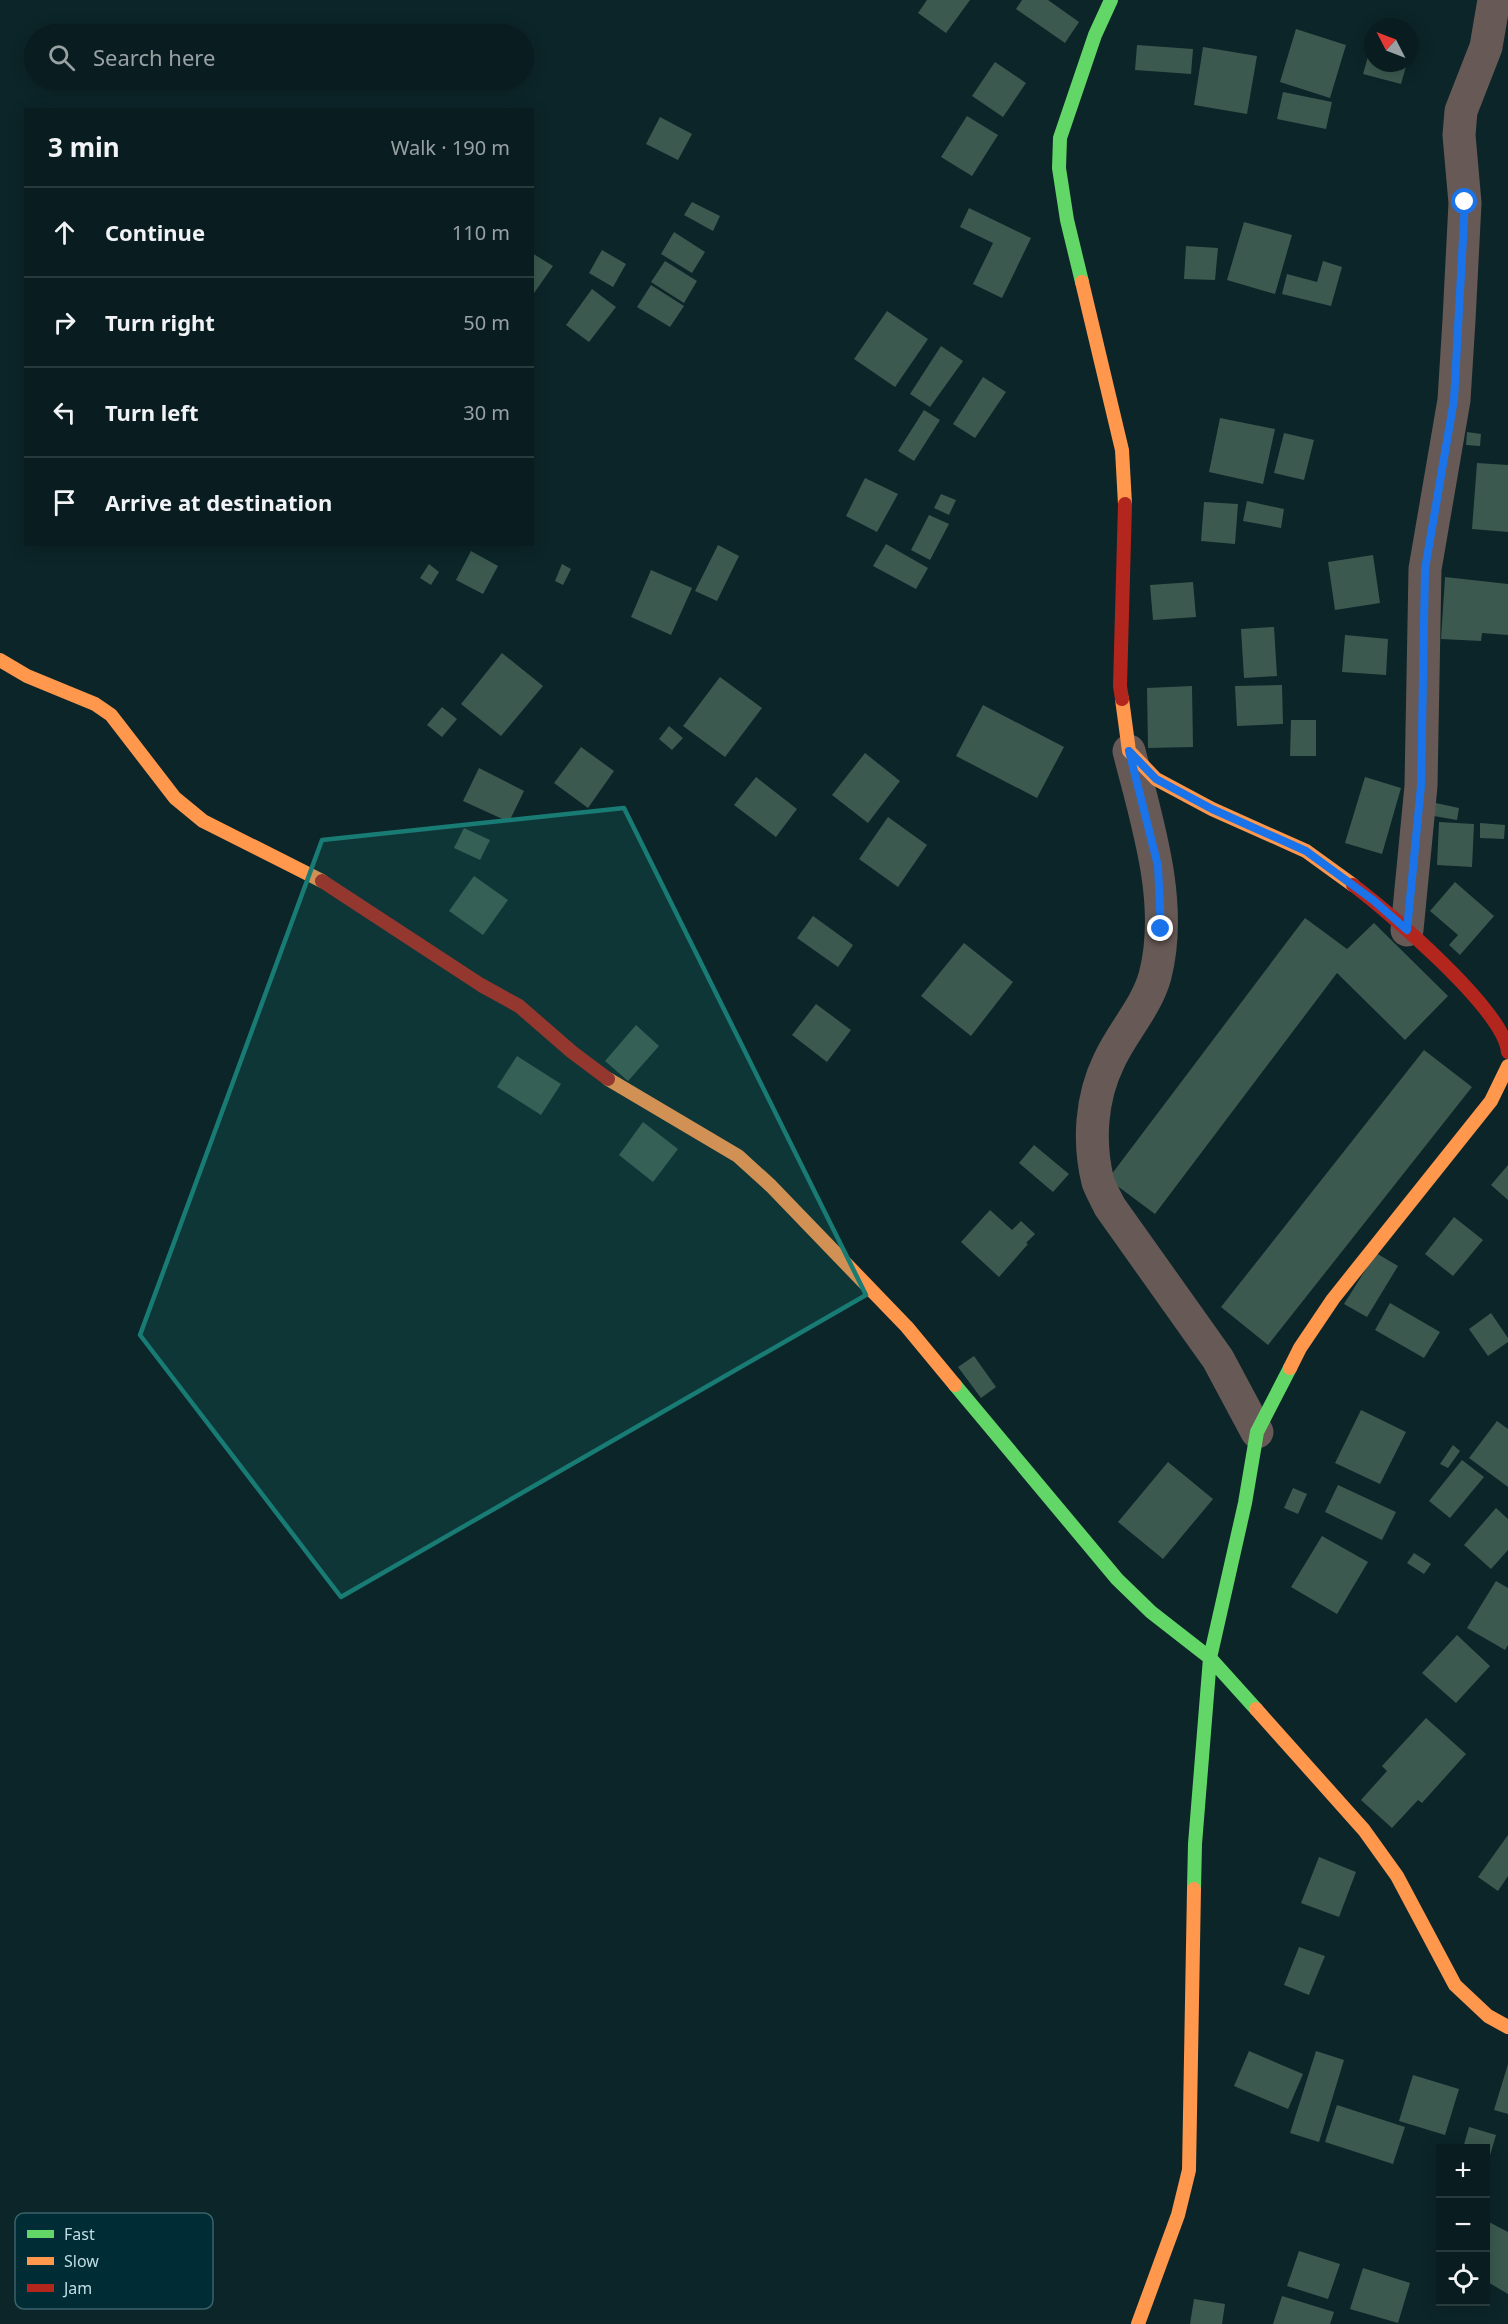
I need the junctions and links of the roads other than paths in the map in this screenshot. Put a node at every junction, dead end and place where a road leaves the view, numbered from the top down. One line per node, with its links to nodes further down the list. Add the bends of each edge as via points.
1 (1111, 0): 4 (street, via 1095,34 1060,138 1059,168 1067,220 1122,450 1125,491 1120,686)
2 (1494, 0): 5 (street, via 1486,46 1461,111 1459,156 1465,202 1454,400 1425,569 1421,786)
3 (0, 660): 9 (street, via 111,715 175,798 203,821 317,878 519,1006 606,1078 738,1156 907,1327 1118,1579 1151,1612)
4 (1129, 751): 5 (street, via 1156,779 1306,851); 8 (street, via 1158,866 1161,929 1155,977 1136,1018 1109,1060 1096,1094 1092,1126 1099,1182 1110,1207 1218,1359)
5 (1407, 930): 6 (street, via 1486,1009 1507,1042)
6 (1508, 1052)
7 (1508, 1066): 8 (street, via 1491,1101 1333,1299 1300,1348)
8 (1257, 1432): 9 (street)
9 (1210, 1658): 10 (street, via 1364,1830 1397,1876 1455,1985 1488,2016); 11 (street, via 1195,1844 1189,2170 1178,2215)
10 (1508, 2026)
11 (1138, 2324)

